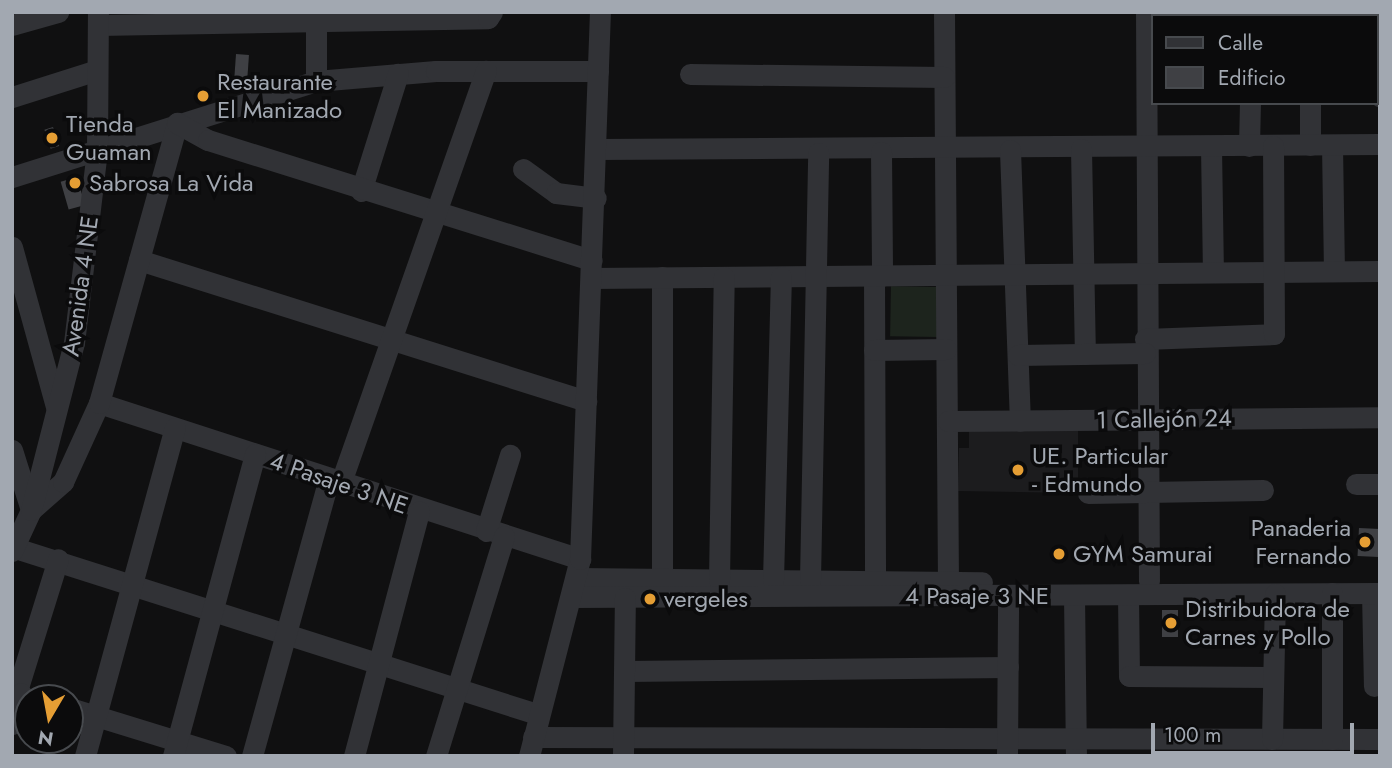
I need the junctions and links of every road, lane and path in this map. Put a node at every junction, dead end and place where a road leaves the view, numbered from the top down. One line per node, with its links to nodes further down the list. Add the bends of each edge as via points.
1 (56, 12): 8 (street)
2 (492, 12): 6 (street, via 488,18)
3 (600, 12): 11 (street)
4 (944, 12): 14 (street)
5 (1146, 12): 26 (street)
6 (316, 15): 7 (street); 15 (street)
7 (98, 18): 9 (street, Avenida 4 NE)
8 (12, 26)
9 (94, 71): 16 (street); 27 (street, Avenida 4 NE)
10 (486, 71): 11 (street); 12 (street); 38 (street)
11 (598, 71): 28 (street)
12 (398, 74): 15 (street); 36 (street)
13 (690, 74): 14 (street)
14 (944, 77): 31 (street)
15 (316, 81): 19 (street)
16 (12, 97)
17 (1250, 105): 23 (street)
18 (1310, 105): 21 (street)
19 (177, 123): 27 (street); 36 (street, via 208,141); 40 (street)
20 (1380, 144): 22 (street)
21 (1310, 145): 22 (street); 24 (street)
22 (1332, 145): 42 (street)
23 (1250, 146): 24 (street); 25 (street)
24 (1273, 146): 45 (street)
25 (1212, 147): 26 (street); 44 (street)
26 (1146, 148): 29 (street); 46 (street)
27 (97, 149): 35 (street); 63 (street, Avenida 4 NE, via 74,343)
28 (598, 149): 33 (street); 37 (street)
29 (1081, 149): 30 (street); 48 (street)
30 (1010, 150): 31 (street); 47 (street)
31 (945, 151): 32 (street); 49 (street)
32 (881, 152): 33 (street); 52 (street)
33 (818, 153): 51 (street)
34 (523, 169): 37 (street, via 556,193)
35 (12, 177)
36 (361, 191): 38 (street)
37 (596, 198): 41 (street)
38 (435, 215): 41 (street); 55 (street)
39 (12, 247): 63 (street)
40 (139, 260): 55 (street); 62 (street)
41 (592, 269): 54 (street); 61 (street)
42 (1334, 271): 43 (street); 45 (street)
43 (1380, 271)
44 (1213, 272): 45 (street); 46 (street)
45 (1274, 272): 56 (street, via 1271,337)
46 (1146, 273): 48 (street); 56 (street)
47 (1015, 274): 48 (street); 49 (street); 60 (street)
48 (1084, 274): 59 (street)
49 (945, 275): 52 (street); 57 (street)
50 (782, 276): 51 (street); 53 (street); 87 (street)
51 (818, 276): 52 (street); 88 (street)
52 (878, 276): 58 (street)
53 (724, 277): 54 (street); 86 (street)
54 (662, 278): 85 (street)
55 (391, 340): 61 (street); 72 (street)
56 (1145, 346): 59 (street); 65 (street)
57 (947, 349): 58 (street); 66 (street)
58 (874, 350): 89 (street)
59 (1085, 354): 60 (street)
60 (1018, 355): 67 (street)
61 (586, 401): 84 (street)
62 (99, 403): 68 (street, 4 Pasaje 3 NE); 79 (street, via 67,474)
63 (57, 408): 79 (street, Avenida 4 NE)
64 (1380, 417): 65 (street, 1 Callejón 24)
65 (1146, 419): 67 (street, 1 Callejón 24); 77 (street)
66 (948, 421): 67 (street, 1 Callejón 24); 91 (street)
67 (1020, 421)
68 (175, 428): 70 (street, 4 Pasaje 3 NE); 92 (street)
69 (12, 450): 73 (street)
70 (255, 454): 72 (street, 4 Pasaje 3 NE); 100 (street)
71 (510, 455): 81 (street)
72 (335, 480): 80 (street, 4 Pasaje 3 NE); 101 (street)
73 (17, 482): 79 (street)
74 (1356, 484): 75 (street)
75 (1380, 484)
76 (1263, 490): 77 (street)
77 (1147, 491): 78 (street); 90 (street)
78 (1088, 493)
79 (31, 510): 82 (street, Avenida 4 NE)
80 (419, 511): 81 (street, 4 Pasaje 3 NE); 102 (street)
81 (495, 534): 84 (street, 4 Pasaje 3 NE); 107 (street)
82 (13, 548): 83 (street)
83 (58, 559): 92 (street); 106 (street)
84 (578, 578): 85 (street, 4 Pasaje 3 NE); 99 (street, 4 Pasaje 3 NE); 110 (street)
85 (662, 580): 86 (street, 4 Pasaje 3 NE)
86 (719, 580): 87 (street, 4 Pasaje 3 NE)
87 (773, 580): 88 (street, 4 Pasaje 3 NE)
88 (810, 580): 89 (street, 4 Pasaje 3 NE)
89 (875, 581): 91 (street, 4 Pasaje 3 NE)
90 (1149, 581): 91 (street, 4 Pasaje 3 NE); 93 (street, 4 Pasaje 3 NE)
91 (948, 582)
92 (131, 583): 100 (street); 111 (street)
93 (1377, 588): 94 (street, 4 Pasaje 3 NE); 108 (street)
94 (1332, 593): 95 (street, 4 Pasaje 3 NE); 114 (street)
95 (1275, 594): 96 (street, 4 Pasaje 3 NE); 105 (street)
96 (1128, 595): 98 (street, 4 Pasaje 3 NE); 105 (street, via 1129,676)
97 (1008, 596): 98 (street, 4 Pasaje 3 NE); 99 (street, 4 Pasaje 3 NE); 103 (street)
98 (1074, 596): 119 (street)
99 (625, 598): 104 (street)
100 (209, 608): 101 (street); 116 (street)
101 (287, 630): 102 (street); 126 (street)
102 (377, 661): 107 (street); 127 (street)
103 (1008, 667): 104 (street); 118 (street)
104 (626, 671): 122 (street)
105 (1273, 677): 113 (street)
106 (24, 684)
107 (455, 684): 110 (street); 128 (street)
108 (1374, 686)
109 (84, 712): 111 (street)
110 (537, 714): 115 (street)
111 (95, 716): 116 (street); 124 (street)
112 (1380, 738): 114 (street)
113 (1272, 739): 114 (street); 121 (street)
114 (1338, 745)
115 (531, 746): 122 (street)
116 (176, 748): 125 (street)
117 (751, 748): 118 (street); 123 (street)
118 (1007, 748): 119 (street)
119 (1077, 748): 120 (street)
120 (1134, 748): 121 (street)
121 (1191, 748)
122 (623, 749): 123 (street)
123 (691, 749)
124 (85, 756)
125 (226, 756)
126 (252, 756)
127 (354, 756)
128 (436, 756)

